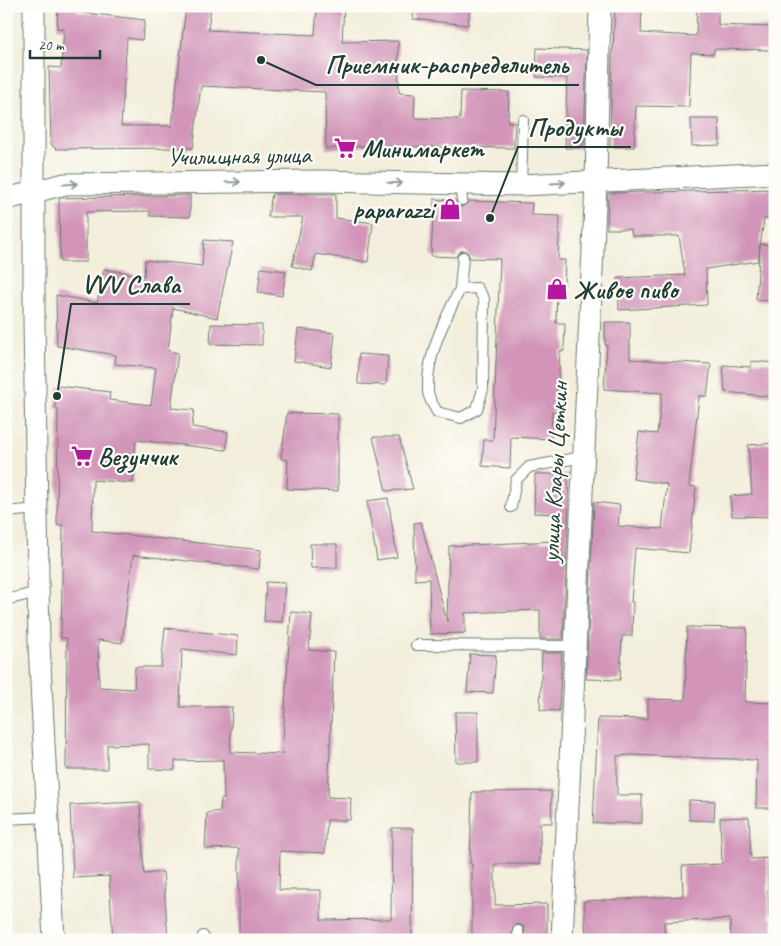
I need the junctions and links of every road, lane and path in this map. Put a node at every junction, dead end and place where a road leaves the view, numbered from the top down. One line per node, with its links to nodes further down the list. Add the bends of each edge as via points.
1 (34, 6): 7 (street)
2 (600, 6): 5 (street, улица Клары Цеткин)
3 (524, 120): 6 (lane)
4 (775, 173): 5 (street, Училищная улица)
5 (596, 182): 6 (street, Училищная улица, one-way to 5); 11 (street, улица Клары Цеткин)
6 (520, 185): 7 (street, Училищная улица, one-way to 6, via 65,184 320,181 461,193)
7 (34, 191): 8 (street, Училищная улица); 13 (street)
8 (6, 200)
9 (463, 258): 10 (lane)
10 (460, 289): 10 (lane, via 477,288 484,299 483,389 477,409 461,418 437,412 428,393 433,351)
11 (582, 457): 12 (lane, via 530,467 516,480); 18 (street, улица Клары Цеткин)
12 (511, 507)
13 (37, 509): 14 (lane); 15 (street)
14 (6, 512)
15 (38, 592): 16 (lane); 19 (street)
16 (6, 600)
17 (416, 645): 18 (lane)
18 (573, 646): 22 (street, улица Клары Цеткин)
19 (48, 817): 20 (lane); 21 (street)
20 (6, 819)
21 (54, 940)
22 (562, 940)

